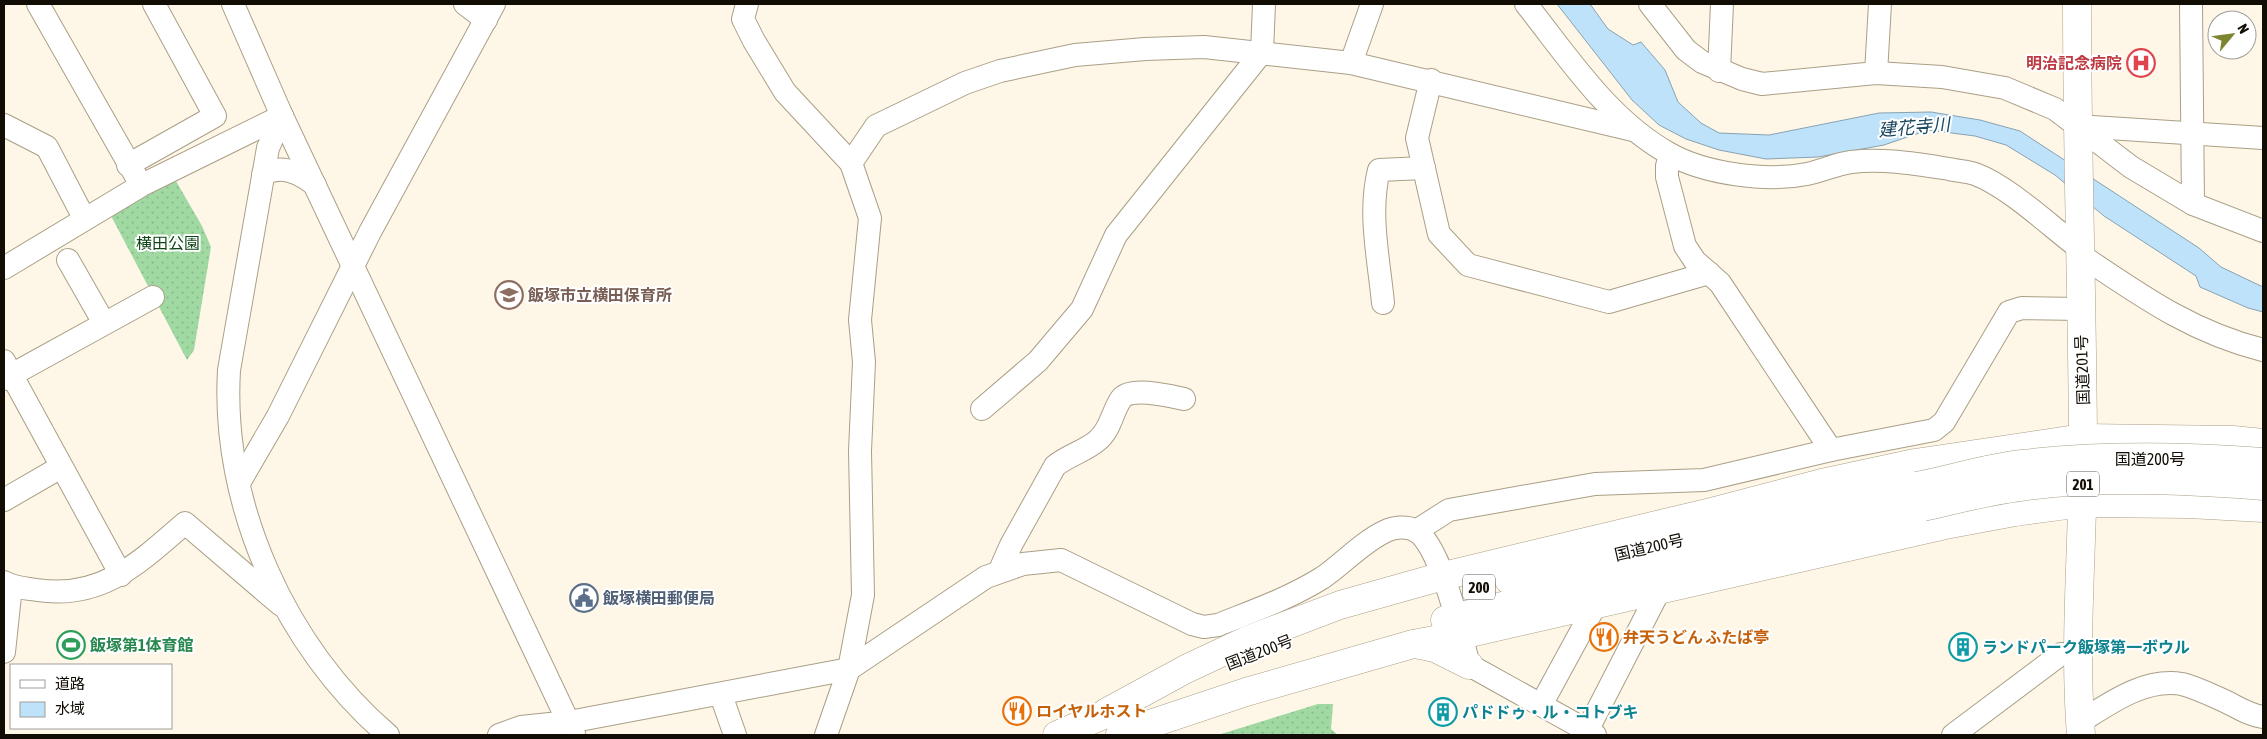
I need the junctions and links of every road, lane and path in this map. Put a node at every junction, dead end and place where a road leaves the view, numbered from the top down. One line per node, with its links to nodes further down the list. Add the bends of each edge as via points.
1 (38, 4): 28 (street)
2 (154, 4): 28 (street, via 215,116)
3 (232, 4): 20 (street)
4 (465, 4): 14 (street)
5 (747, 4): 27 (street, via 743,19 785,92)
6 (1264, 4): 15 (street)
7 (1372, 4): 16 (street)
8 (1526, 4): 22 (street, via 1611,108)
9 (1650, 4): 17 (street, via 1686,50)
10 (1722, 4): 17 (street)
11 (1880, 4): 18 (street)
12 (2077, 4): 24 (highway, 国道201号 / 201)
13 (2191, 4): 23 (street)
14 (490, 12): 39 (street)
15 (1262, 52): 16 (street); 27 (street, via 1204,47 1145,49 1075,56 1000,71 965,83 876,126); 48 (street, via 1116,235 1082,309 1038,361)
16 (1351, 63): 19 (street)
17 (1719, 71): 18 (street, via 1762,84)
18 (1876, 73): 24 (street, via 1942,77 2005,88 2055,109)
19 (1431, 80): 22 (street); 29 (street, via 1417,138)
20 (282, 116): 30 (street, via 268,148); 31 (street); 32 (street)
21 (4, 125): 34 (street, via 47,147)
22 (1633, 130): 26 (street)
23 (2191, 134): 24 (street); 25 (street); 33 (street)
24 (2078, 136): 33 (street); 36 (highway, 国道201号 / 201)
25 (2263, 138)
26 (1670, 155): 36 (street, via 1741,176 1806,174 1851,162 1904,162 1974,174 2002,189); 40 (street, via 1667,176 1685,246)
27 (851, 163): 72 (street, via 870,218 860,320 864,362 860,451 863,595)
28 (128, 165): 31 (street)
29 (1424, 168): 40 (street, via 1439,234 1468,265 1609,302); 42 (street, via 1379,170 1374,214)
30 (263, 175): 32 (street, via 273,170 292,171 302,174); 54 (street, via 229,370 229,423)
31 (142, 185): 34 (street)
32 (315, 185): 39 (street)
33 (2193, 204): 35 (street)
34 (84, 218): 38 (street)
35 (2263, 231)
36 (2079, 245): 43 (highway, 国道201号 / 201); 45 (street, via 2153,304 2229,341)
37 (68, 260): 44 (street)
38 (4, 268)
39 (353, 268): 54 (street, via 278,416); 77 (street)
40 (1709, 273): 51 (street, via 1720,283)
41 (153, 297): 44 (street)
42 (1383, 303)
43 (2080, 309): 49 (highway, 国道201号 / 201); 51 (street, via 2022,308 2009,312 1944,422 1934,430)
44 (104, 323): 46 (street)
45 (2263, 350)
46 (6, 372): 53 (street)
47 (1184, 399): 61 (street, via 1157,393 1128,394 1121,399 1111,423 1098,440 1055,466)
48 (982, 409)
49 (2083, 438): 50 (highway); 58 (highway, 国道201号 / 201); 66 (highway, via 1915,463 1711,512)
50 (2263, 443)
51 (1830, 450): 60 (street, via 1704,480 1595,484 1449,510)
52 (2263, 462): 56 (highway, 国道200号 / 200, bridge, via 2178,458 2021,464)
53 (61, 467): 57 (street); 62 (street)
54 (239, 483): 67 (street, via 246,517)
55 (2263, 486): 56 (highway, 国道200号 / 200, bridge, via 2205,482 2097,482)
56 (1920, 496): 66 (highway, 国道200号 / 200)
57 (4, 500)
58 (2082, 503): 59 (highway); 64 (highway, via 1945,525); 78 (highway, 国道201号 / 201)
59 (2263, 508)
60 (1416, 531): 61 (street, via 1402,527 1385,531 1320,579 1252,612 1204,627 1061,560); 66 (street, via 1428,543)
61 (1000, 570): 72 (street)
62 (121, 575): 63 (street, via 83,590 68,592 54,593); 67 (street, via 185,523)
63 (8, 584): 69 (street)
64 (1660, 589): 65 (highway); 79 (street)
65 (1596, 604): 66 (highway); 74 (street)
66 (1452, 606): 68 (highway); 71 (street); 76 (highway, 国道200号 / 200); 76 (highway, via 1340,605 1250,639 1186,669)
67 (285, 609): 80 (street, via 328,673)
68 (1412, 644): 71 (highway, via 1435,648); 76 (highway)
69 (4, 652)
70 (2061, 654): 85 (street)
71 (1469, 666): 74 (street)
72 (849, 669): 73 (street); 83 (street)
73 (721, 695): 77 (street); 82 (street)
74 (1542, 705): 79 (street)
75 (2263, 717): 78 (street, via 2182,684 2135,690)
76 (1115, 727): 84 (highway, 国道200号 / 200)
77 (572, 729): 81 (street, via 520,727)
78 (2081, 729)
79 (1591, 733)
80 (388, 735)
81 (499, 735)
82 (735, 735)
83 (826, 735)
84 (1057, 735)
85 (1953, 735)

